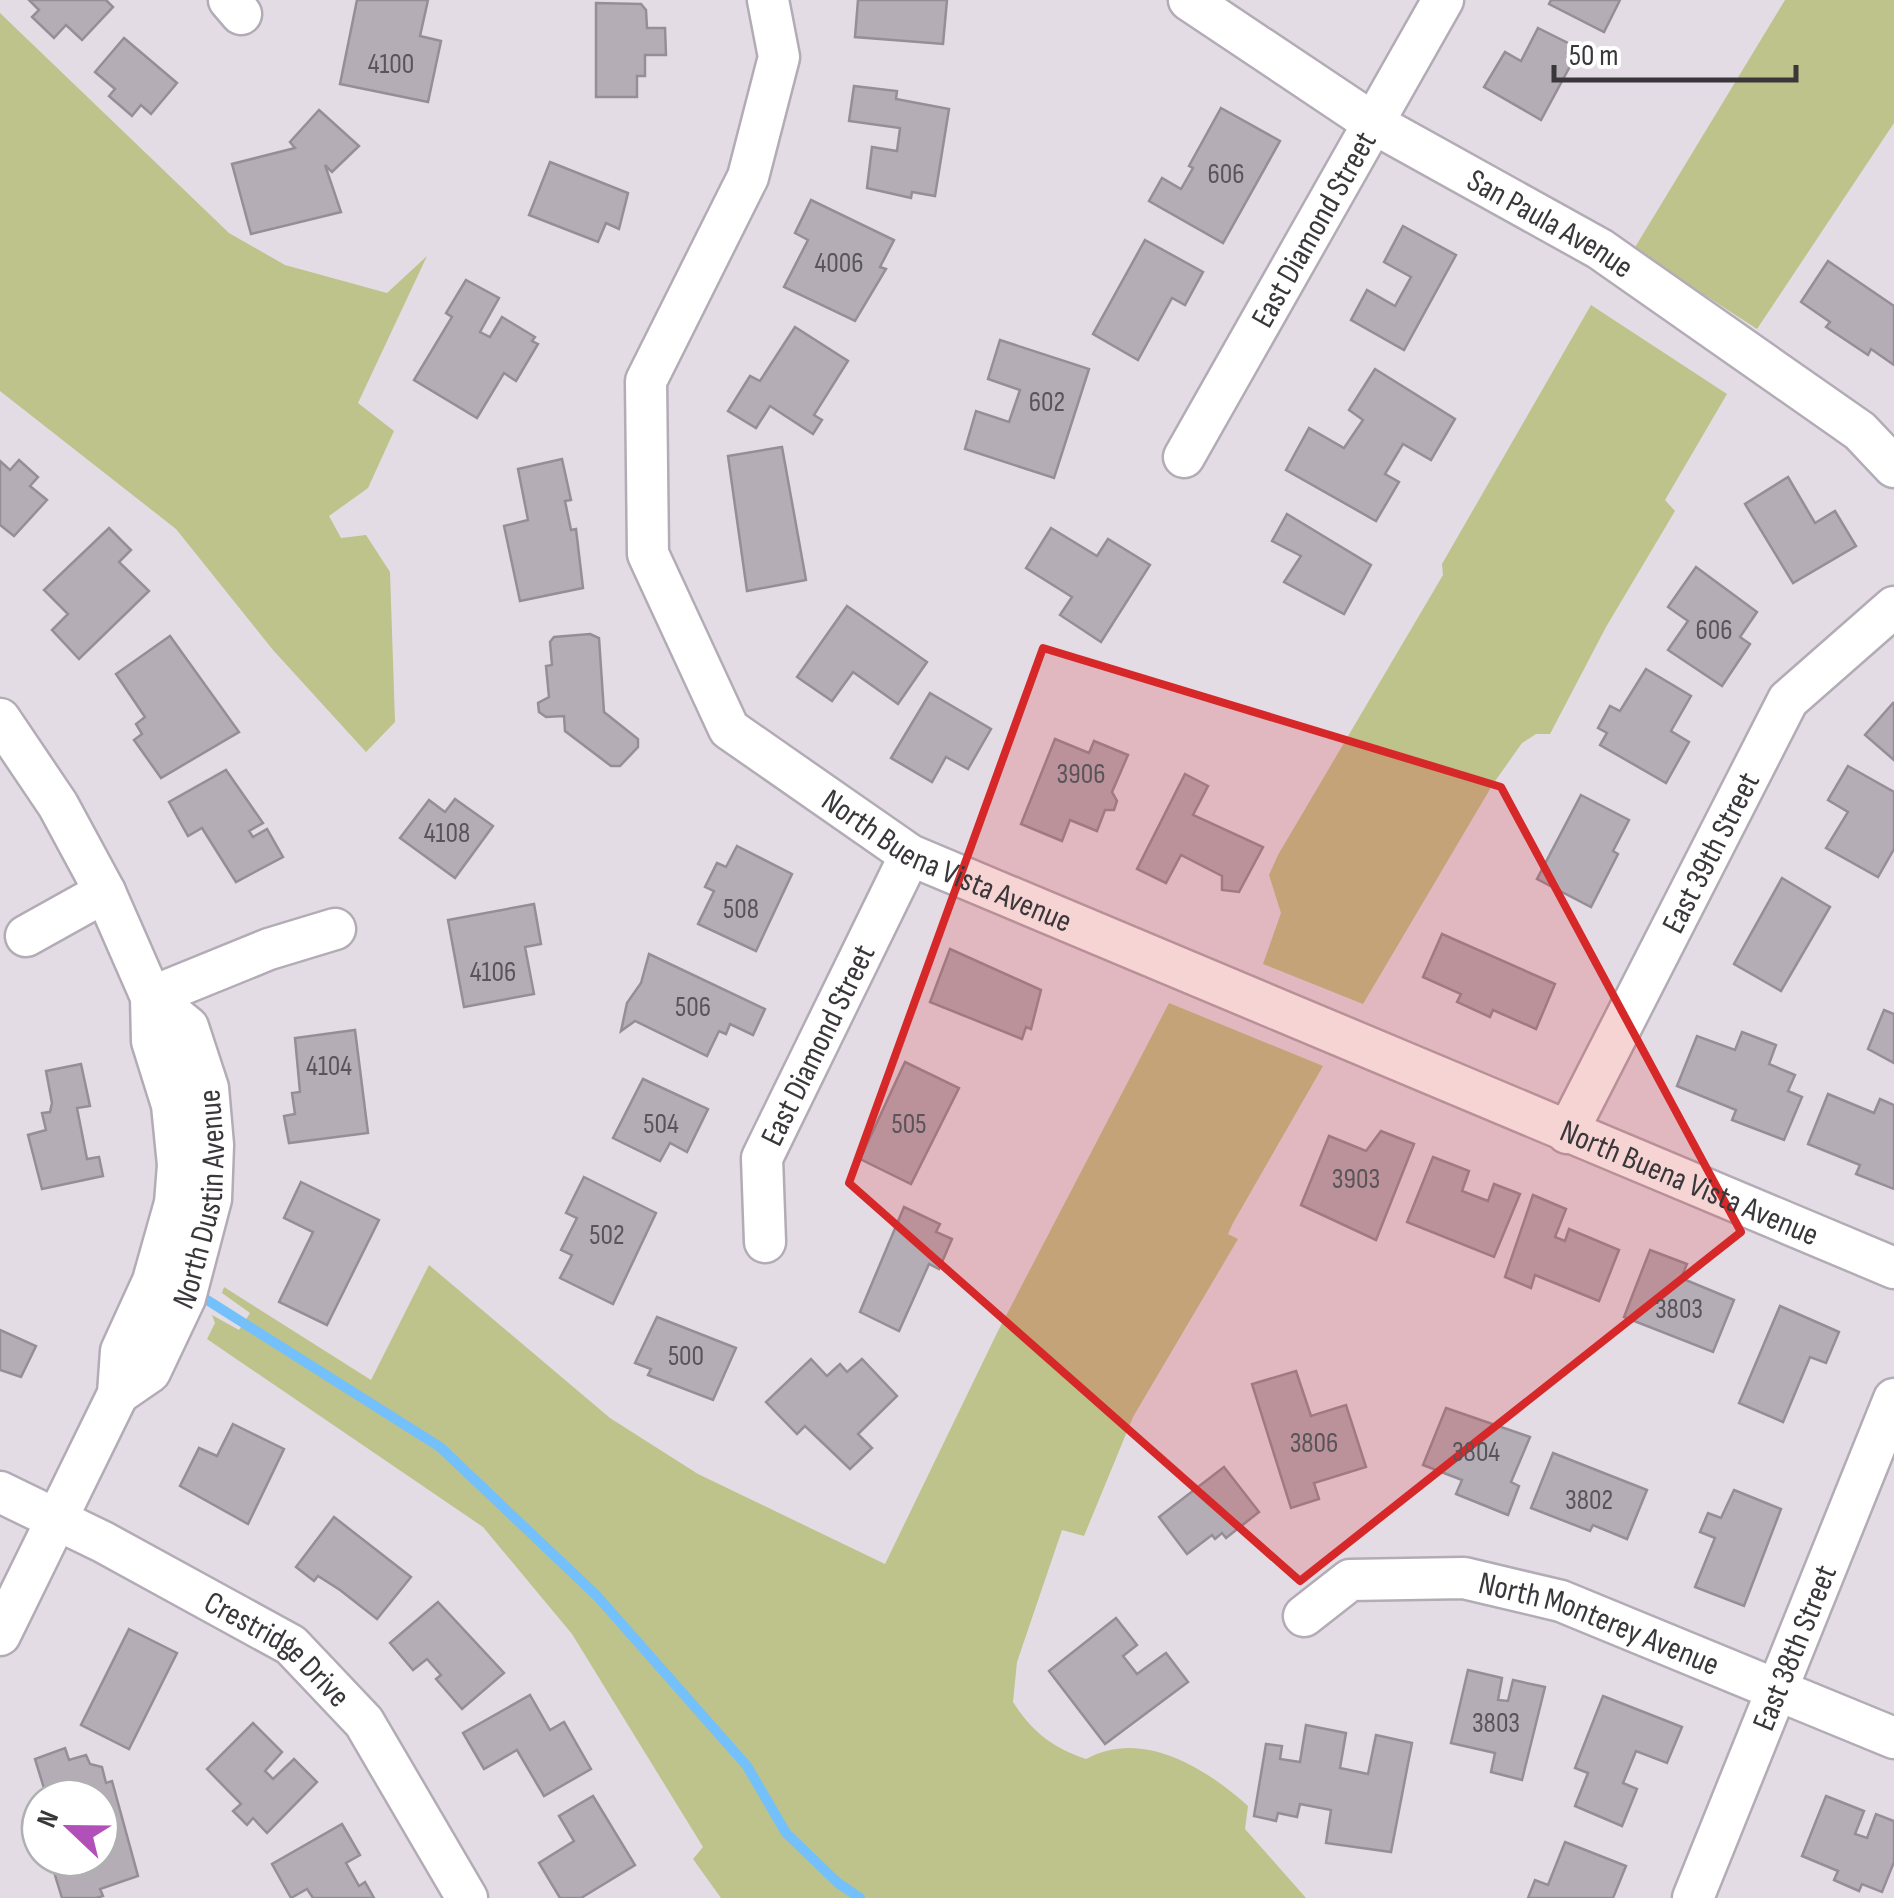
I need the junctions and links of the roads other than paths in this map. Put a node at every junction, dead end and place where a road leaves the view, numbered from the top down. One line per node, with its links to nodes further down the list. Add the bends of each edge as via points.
1 (768, 0): 9 (street, North Buena Vista Avenue, via 779,57 748,177 646,381 648,554 730,729)
2 (1189, 0): 4 (street, San Paula Avenue)
3 (1443, 0): 4 (street, East Diamond Street)
4 (1374, 123): 5 (street, East Diamond Street); 6 (street, San Paula Avenue, via 1600,250 1860,431)
5 (1184, 457)
6 (1894, 467)
7 (1894, 606): 14 (street, East 39th Street, via 1788,700)
8 (0, 719): 10 (street, North Dustin Avenue)
9 (910, 855): 14 (street, North Buena Vista Avenue); 15 (street, East Diamond Street, via 762,1158)
10 (105, 892): 12 (street); 13 (street, North Dustin Avenue)
11 (335, 929): 13 (street)
12 (26, 936)
13 (151, 997): 19 (street, North Dustin Avenue, via 188,1028 208,1088 211,1199 202,1245 150,1372 118,1394)
14 (1567, 1133): 16 (street, North Buena Vista Avenue)
15 (765, 1242)
16 (1894, 1268)
17 (1894, 1399): 22 (street, East 38th Street)
18 (0, 1492): 19 (street, Crestridge Drive)
19 (58, 1518): 21 (street, North Dustin Avenue); 24 (street, Crestridge Drive, via 291,1646 364,1722)
20 (1304, 1616): 22 (street, North Monterey Avenue, via 1350,1580 1464,1578 1561,1601)
21 (0, 1635)
22 (1778, 1688): 23 (street, North Monterey Avenue); 25 (street, East 38th Street)
23 (1894, 1738)
24 (467, 1898)
25 (1693, 1898)

